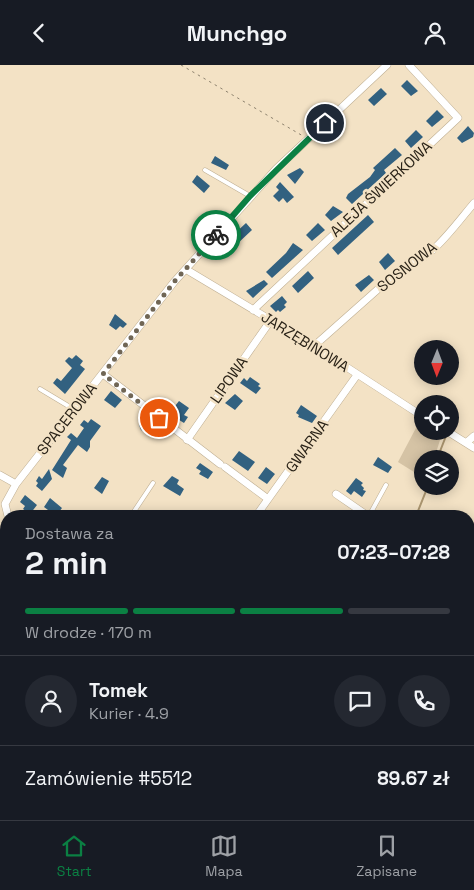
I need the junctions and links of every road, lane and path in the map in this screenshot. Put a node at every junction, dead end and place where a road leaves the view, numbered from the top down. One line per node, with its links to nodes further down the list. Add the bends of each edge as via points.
1 (180, 65): 4 (path)
2 (387, 65): 4 (street, SPACEROWA)
3 (409, 65): 9 (street, ALEJA ŚWIERKOWA, via 458,117)
4 (308, 139): 6 (street, SPACEROWA)
5 (205, 170): 6 (lane)
6 (250, 196): 8 (street, SPACEROWA)
7 (474, 203): 11 (street, SOSNOWA, via 445,238 415,265 403,267)
8 (187, 270): 9 (street, JARZĘBINOWA); 12 (street, SPACEROWA, via 174,282)
9 (253, 310): 10 (street, JARZĘBINOWA)
10 (271, 320): 11 (street, JARZĘBINOWA); 19 (street, LIPOWA)
11 (314, 347): 13 (street, JARZĘBINOWA)
12 (103, 374): 15 (street, SPACEROWA); 19 (street)
13 (357, 375): 16 (street, JARZĘBINOWA); 27 (street, GWARNA)
14 (40, 389): 15 (lane)
15 (75, 410): 24 (street, SPACEROWA)
16 (414, 411)
17 (474, 436): 20 (street)
18 (459, 439): 20 (street)
19 (187, 440): 27 (street)
20 (466, 443): 21 (street)
21 (474, 448)
22 (0, 475): 24 (street)
23 (153, 483): 29 (lane)
24 (16, 484): 28 (street, SPACEROWA, via 5,504)
25 (386, 485): 32 (lane)
26 (336, 494): 31 (street)
27 (268, 499): 30 (street, GWARNA)
28 (6, 510)
29 (135, 510)
30 (260, 510)
31 (359, 510)
32 (371, 510)

